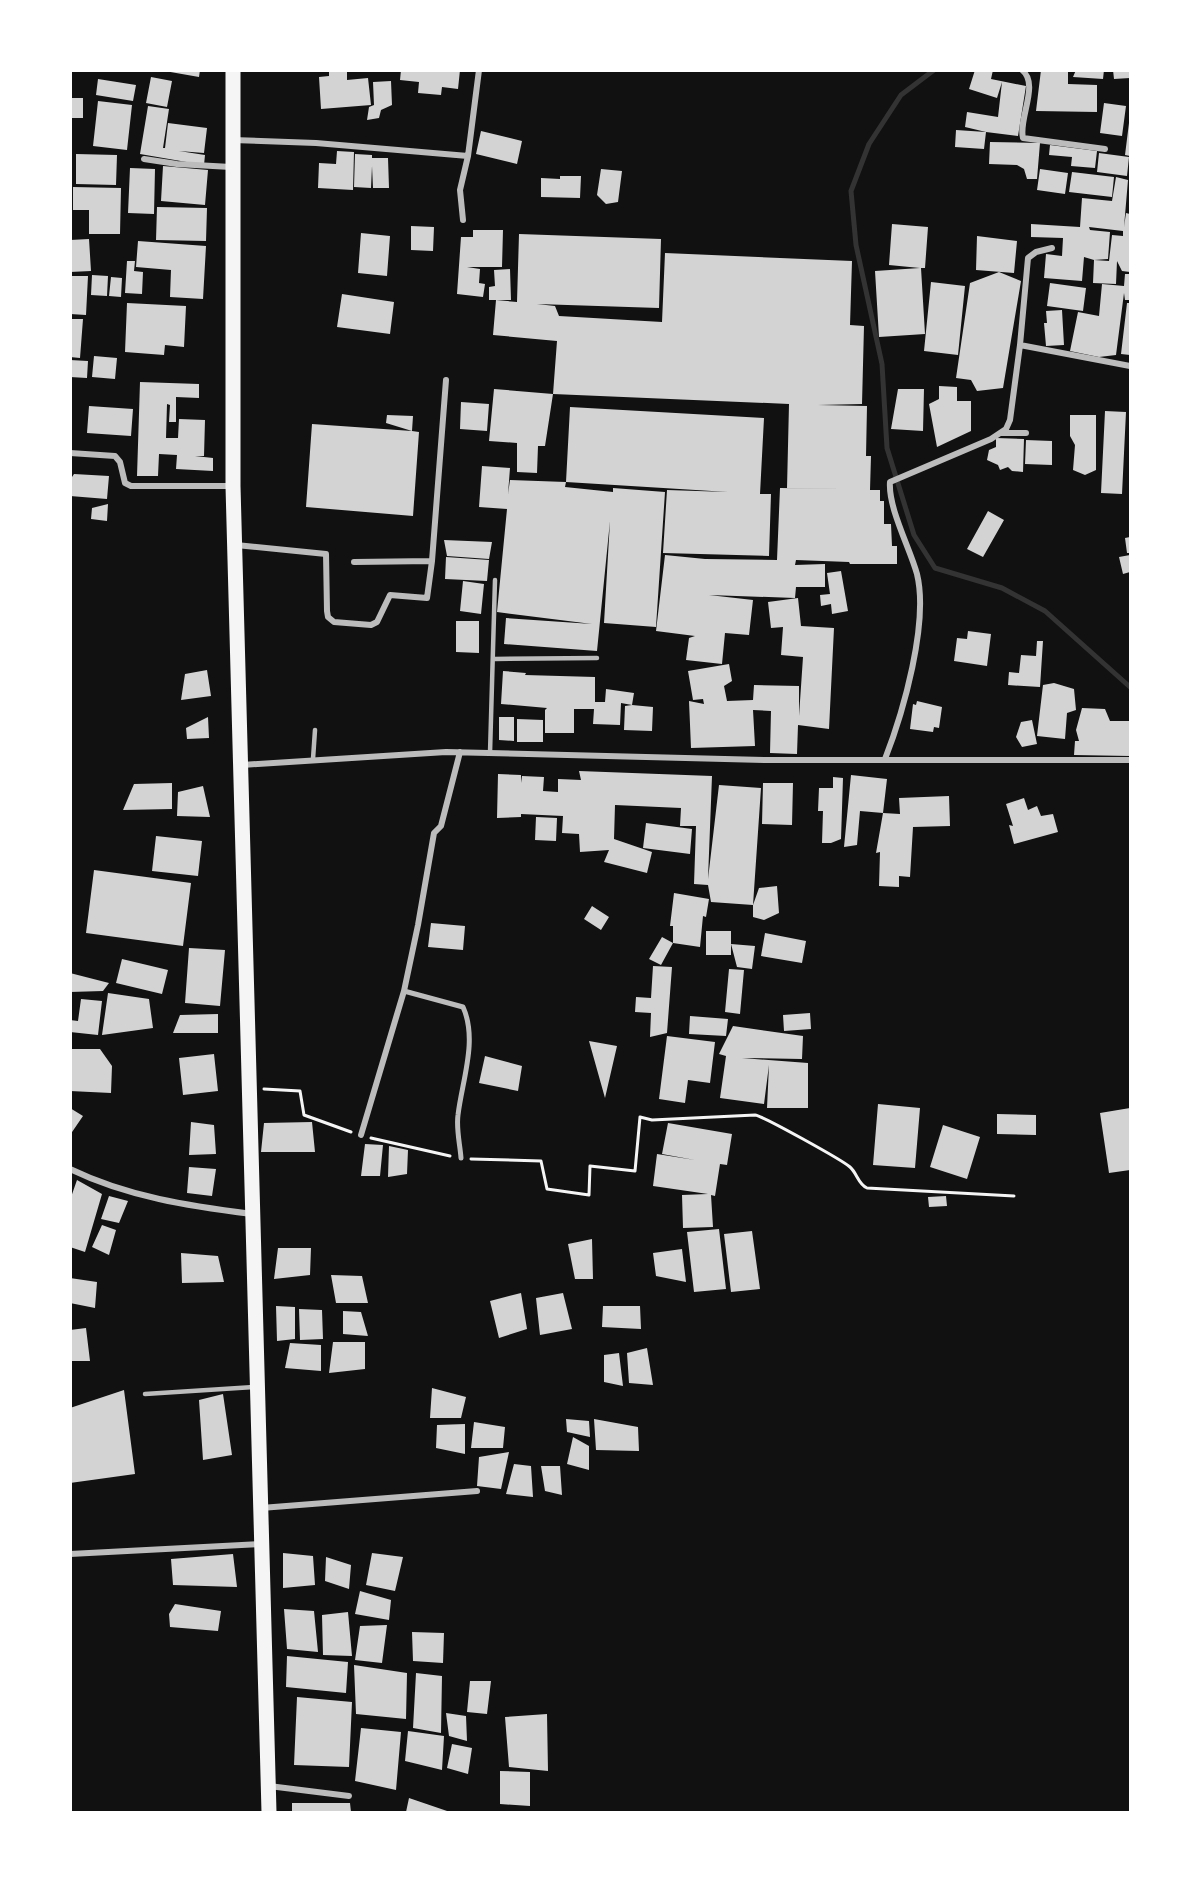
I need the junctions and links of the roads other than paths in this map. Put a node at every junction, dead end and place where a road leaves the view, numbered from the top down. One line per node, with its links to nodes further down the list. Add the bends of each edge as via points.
1 (233, 70): 4 (highway)
2 (479, 70): 6 (street)
3 (1022, 70): 5 (street, via 1029,83 1023,138)
4 (232, 140): 6 (street); 8 (highway)
5 (1105, 149)
6 (468, 156): 9 (street, via 460,190)
7 (144, 159): 8 (street)
8 (232, 167): 17 (highway)
9 (463, 220)
10 (1052, 249): 11 (street, via 1028,258)
11 (1020, 345): 12 (street); 14 (street, via 1010,420)
12 (1131, 366)
13 (446, 380): 19 (street)
14 (1001, 433): 15 (street); 28 (street, via 891,479 891,497 921,595 905,699)
15 (1026, 434)
16 (70, 453): 17 (street, via 115,456 125,483 131,486)
17 (233, 486): 18 (highway)
18 (236, 545): 19 (street, via 326,554 328,618 342,623 374,624 390,595 427,597); 30 (highway)
19 (432, 561): 20 (street)
20 (354, 562)
21 (495, 580): 23 (lane)
22 (597, 658): 23 (lane)
23 (494, 659): 26 (lane)
24 (315, 730): 27 (lane)
25 (460, 752): 26 (street); 27 (street); 31 (street, via 441,826 434,832)
26 (490, 753): 28 (street)
27 (313, 759): 30 (street)
28 (885, 759): 29 (street)
29 (1131, 760)
30 (242, 765): 35 (highway)
31 (404, 991): 32 (street); 33 (street, via 463,1007 466,1015 470,1037 457,1118)
32 (361, 1135)
33 (461, 1158)
34 (70, 1170): 35 (street, via 150,1198)
35 (253, 1214): 36 (highway)
36 (257, 1387): 37 (lane); 39 (highway)
37 (145, 1394)
38 (477, 1491): 39 (street)
39 (260, 1508): 40 (highway)
40 (261, 1544): 41 (street); 42 (highway)
41 (70, 1554)
42 (268, 1786): 43 (street); 44 (highway)
43 (349, 1796)
44 (269, 1812)

